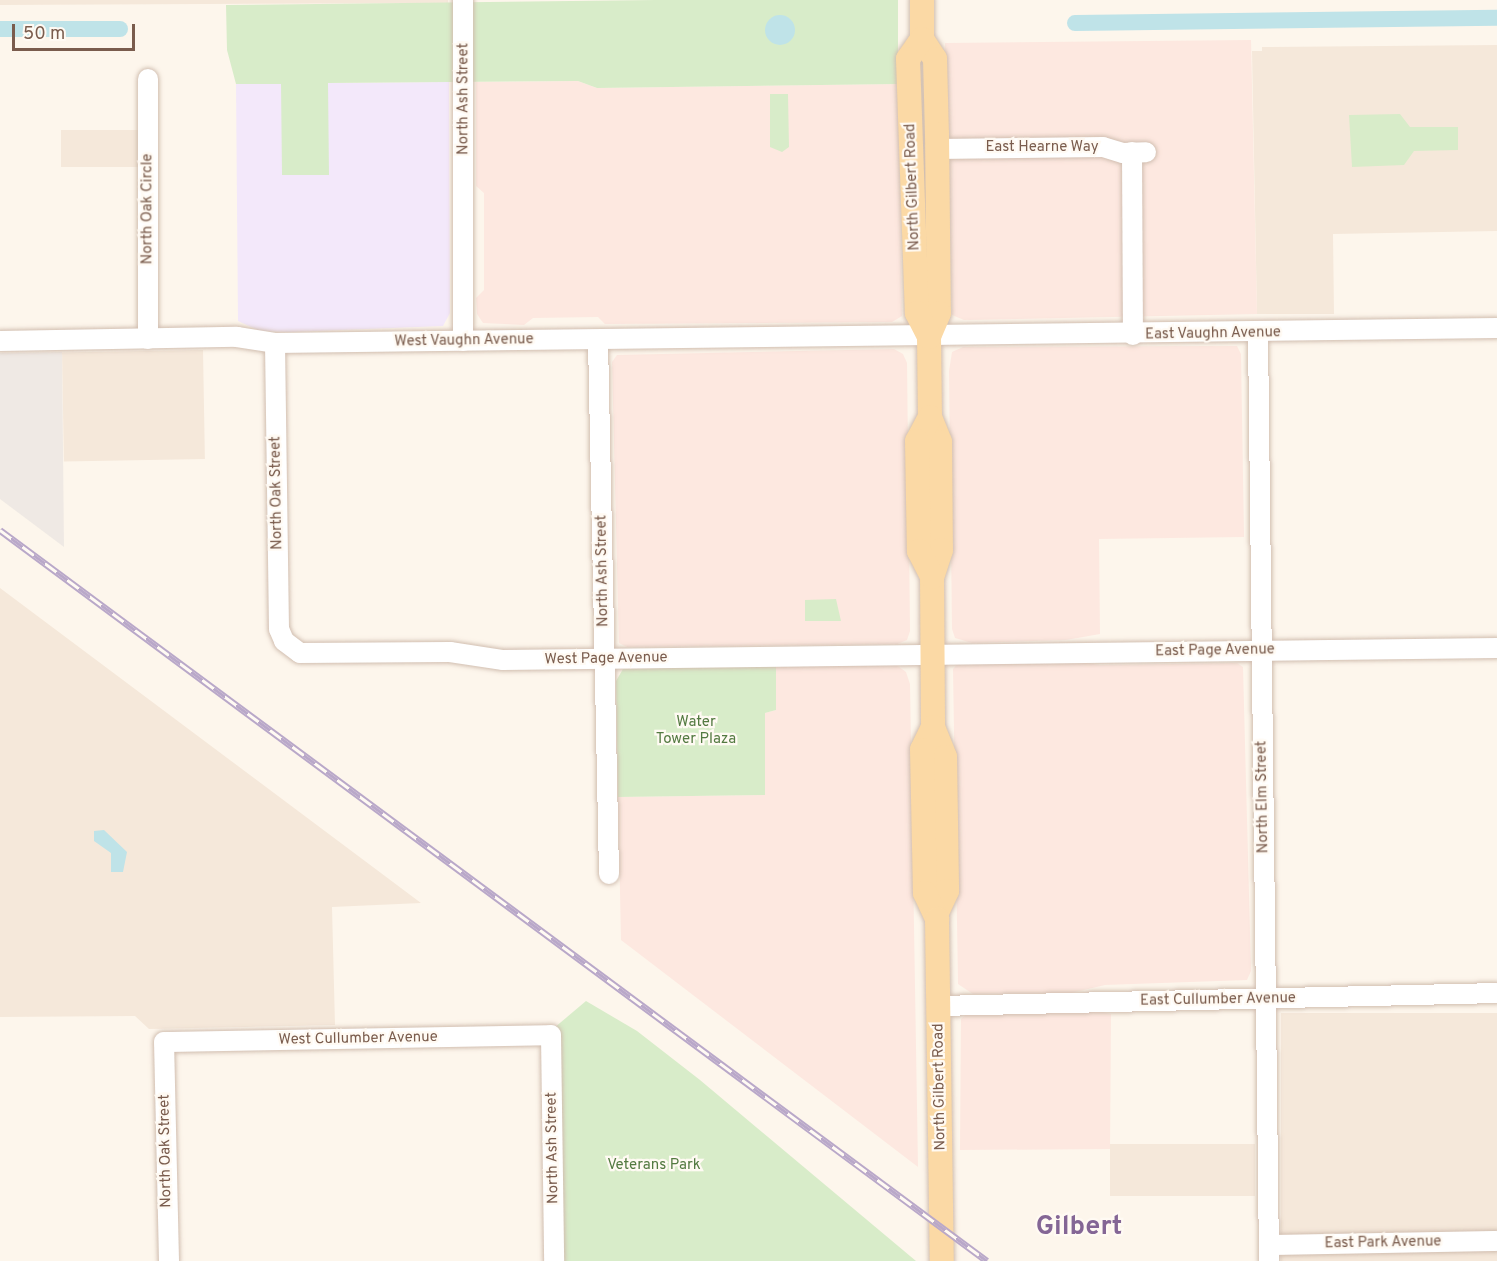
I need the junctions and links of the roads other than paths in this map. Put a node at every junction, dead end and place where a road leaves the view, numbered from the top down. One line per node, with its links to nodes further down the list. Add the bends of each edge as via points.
1 (464, 0): 13 (street, North Ash Street)
2 (922, 0): 3 (main road, North Gilbert Road)
3 (922, 39): 5 (main road, North Gilbert Road, via 935,59); 9 (main road, North Gilbert Road, via 908,58 917,313)
4 (148, 79): 10 (street, North Oak Circle)
5 (937, 149): 8 (street, East Hearne Way, via 1103,147 1139,152); 9 (main road, North Gilbert Road, via 939,313)
6 (1497, 328): 7 (street, East Vaughn Avenue)
7 (1258, 333): 8 (street, East Vaughn Avenue); 17 (street, North Elm Street)
8 (1133, 335): 9 (street, East Vaughn Avenue)
9 (929, 337): 12 (street, West Vaughn Avenue); 18 (main road, North Gilbert Road, via 930,417 917,441 919,551 932,577)
10 (148, 339): 11 (street, West Vaughn Avenue); 14 (street, West Vaughn Avenue, via 237,337)
11 (0, 340)
12 (598, 340): 13 (street, West Vaughn Avenue); 19 (street, North Ash Street)
13 (464, 341): 14 (street, West Vaughn Avenue)
14 (275, 343): 15 (street, North Oak Street, via 279,629)
15 (284, 641): 19 (street, West Page Avenue, via 300,653 450,652 503,660)
16 (1497, 648): 17 (street, East Page Avenue)
17 (1261, 650): 18 (street, East Page Avenue); 22 (street, North Elm Street)
18 (933, 655): 19 (street, West Page Avenue); 23 (main road, North Gilbert Road, via 933,727 922,750 925,893 936,912)
19 (605, 659): 20 (street, North Ash Street)
20 (609, 874)
21 (1497, 993): 22 (street, East Cullumber Avenue)
22 (1265, 998): 23 (street, East Cullumber Avenue); 27 (street, North Elm Street)
23 (939, 1006): 30 (main road, North Gilbert Road)
24 (551, 1035): 25 (street, West Cullumber Avenue); 29 (street, North Ash Street)
25 (164, 1042): 28 (street, North Oak Street)
26 (1497, 1241): 27 (street, East Park Avenue)
27 (1269, 1253)
28 (169, 1261)
29 (554, 1261)
30 (942, 1261)

